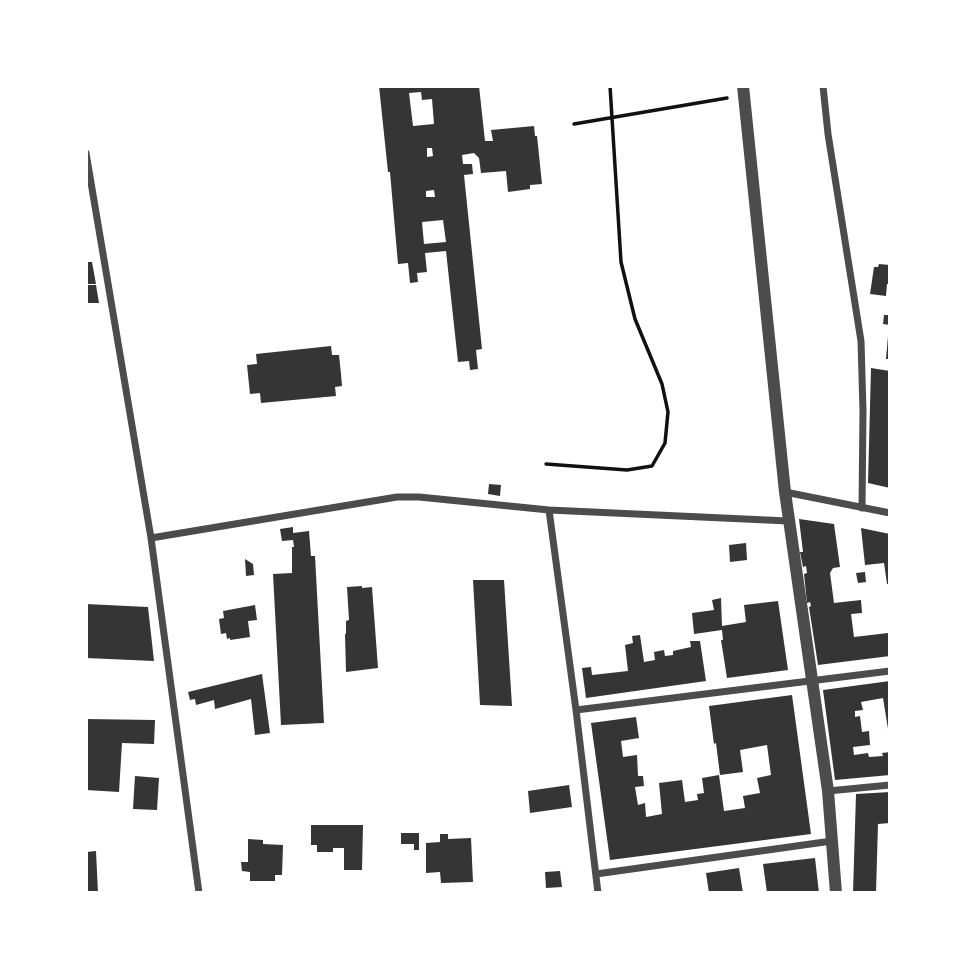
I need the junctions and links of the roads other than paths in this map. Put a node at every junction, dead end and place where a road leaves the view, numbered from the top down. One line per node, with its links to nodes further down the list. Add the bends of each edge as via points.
1 (823, 86): 5 (street, via 861,341)
2 (743, 90): 4 (street)
3 (86, 153): 9 (street)
4 (785, 492): 5 (street); 8 (street)
5 (862, 508): 7 (street)
6 (549, 510): 8 (street); 9 (street, via 397,497); 12 (street)
7 (890, 513)
8 (788, 521): 11 (street)
9 (151, 538): 17 (street)
10 (890, 671): 11 (street)
11 (812, 682): 12 (street); 14 (street)
12 (576, 710): 16 (street)
13 (890, 785): 14 (street)
14 (828, 791): 15 (street)
15 (832, 841): 16 (street); 19 (street)
16 (596, 874): 18 (street)
17 (199, 893)
18 (598, 893)
19 (836, 893)

